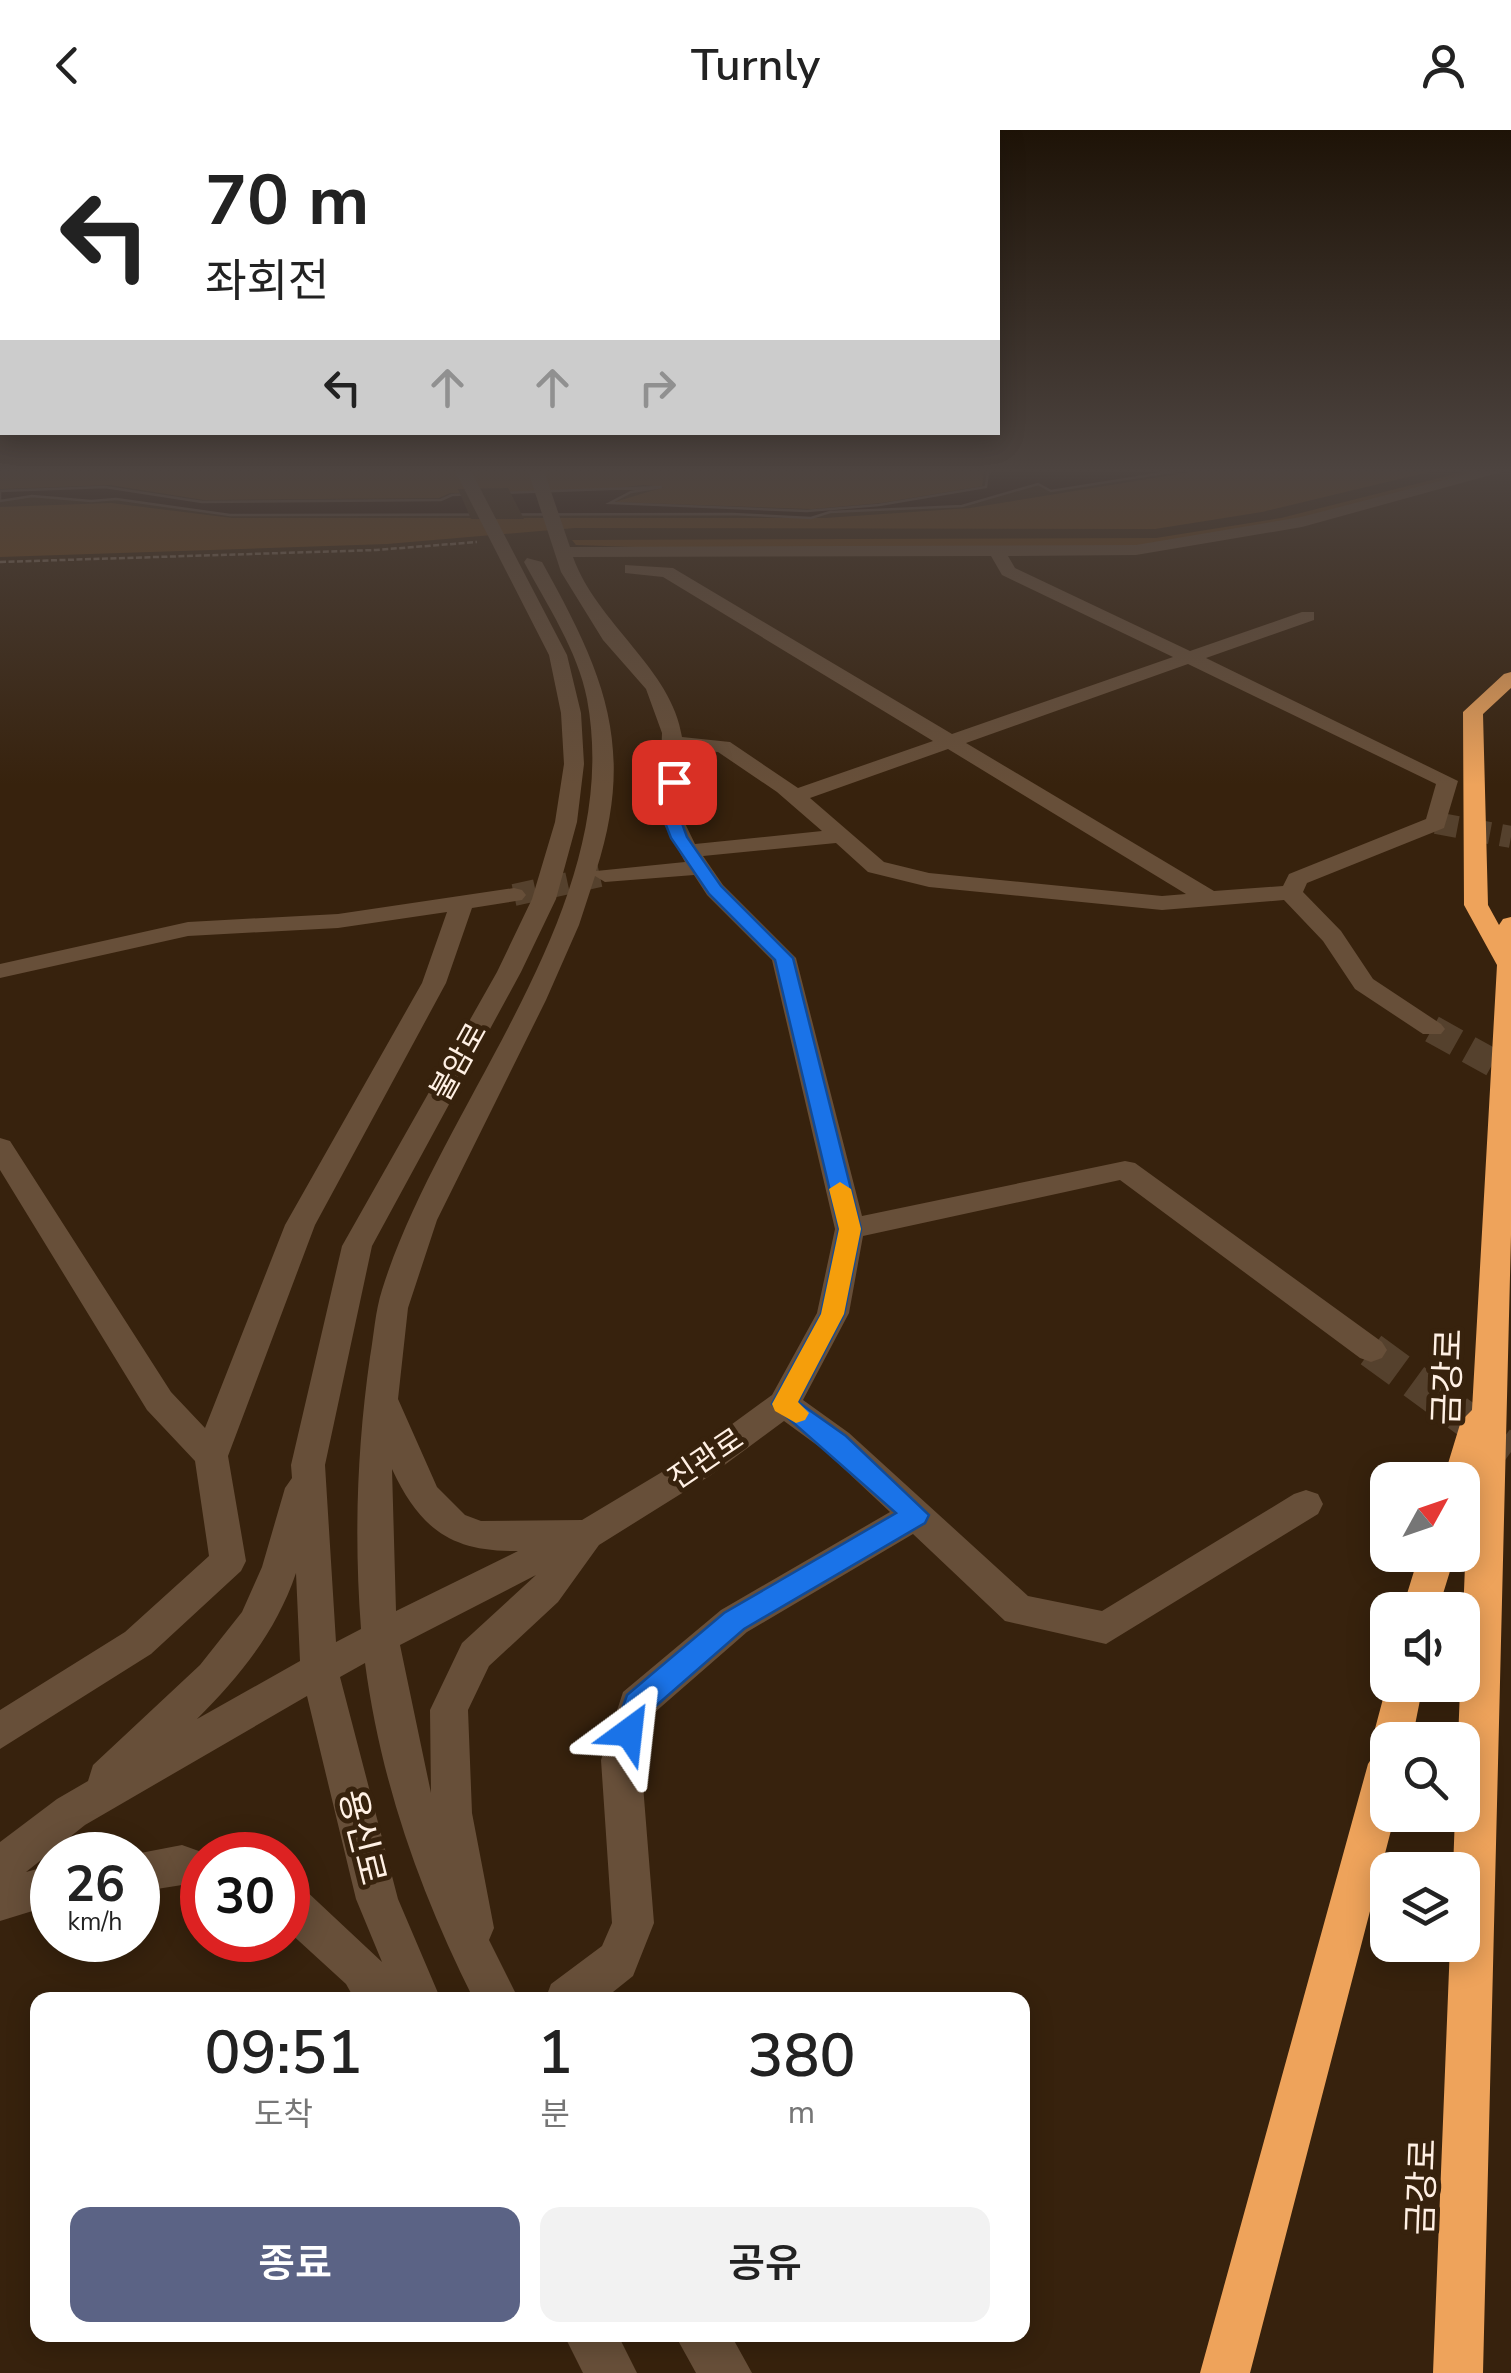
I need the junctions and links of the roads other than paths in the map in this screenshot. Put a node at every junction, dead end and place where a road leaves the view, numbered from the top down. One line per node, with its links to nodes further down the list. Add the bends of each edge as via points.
1 (517, 576): 31 (street, 불암로, via 558,655 571,712 574,764 566,822 544,899 509,972 357,1246)
2 (540, 576): 27 (street, 불암로, via 582,656 601,721 601,810 559,947 416,1236 396,1292)
3 (576, 576): 10 (street, 진관로, via 610,636 655,688)
4 (674, 576): 9 (street)
5 (1018, 576): 7 (street)
6 (1308, 616): 7 (street)
7 (1193, 658): 9 (street); 15 (street, via 1447,781 1436,823 1297,879)
8 (1511, 678): 20 (highway, via 1474,712 1472,770 1476,905)
9 (952, 743): 11 (street); 17 (street)
10 (672, 744): 11 (street, via 724,746); 13 (street, 진관로, via 670,815)
11 (796, 796): 12 (street)
12 (841, 836): 13 (street); 17 (street, via 876,867 929,880 1162,902)
13 (694, 859): 14 (street); 24 (street, 진관로, via 715,890 784,958)
14 (605, 875)
15 (1291, 893): 17 (street); 22 (street, via 1332,936 1364,984)
16 (514, 895): 18 (street)
17 (1210, 898)
18 (461, 905): 21 (street, via 338,921 188,929); 29 (street, via 434,984 300,1224)
19 (1511, 924): 20 (highway, 금강로)
20 (1510, 966): 26 (highway, 금강로)
21 (0, 971)
22 (1432, 1029)
23 (0, 1147): 29 (street, via 159,1401)
24 (850, 1229): 25 (street, via 1125,1170); 28 (street, 진관로, via 832,1314)
25 (1372, 1350)
26 (1490, 1385): 30 (highway); 54 (highway, 금강로)
27 (380, 1396): 34 (street, via 434,1512 471,1534); 35 (street, 불암로, via 372,1461)
28 (784, 1404): 33 (street); 34 (street, 진관로)
29 (210, 1456): 37 (street, via 228,1561 138,1643)
30 (1466, 1462)
31 (308, 1465): 36 (street, 불암로); 38 (street, via 276,1580 246,1638)
32 (1306, 1504): 33 (street, via 1106,1628 1018,1610)
33 (916, 1515): 48 (street, via 734,1621 638,1704 621,1760 633,1922 618,1961)
34 (588, 1534): 35 (street, 진관로); 44 (street, via 545,1591 475,1655 449,1710 452,1813)
35 (378, 1638): 36 (street, 진관로); 44 (street, 불암로, via 406,1772 444,1892)
36 (320, 1669): 38 (street, 진관로); 46 (street, 용신로, via 377,1899)
37 (0, 1731)
38 (72, 1812): 40 (street, 진관로)
39 (1370, 1831): 53 (highway)
40 (0, 1867)
41 (30, 1891): 42 (street)
42 (0, 1900)
43 (310, 1924): 45 (street, via 361,1969)
44 (479, 1963): 47 (street, 불암로)
45 (375, 1992)
46 (416, 1992)
47 (494, 1992)
48 (577, 1992)
49 (592, 2342): 51 (street)
50 (705, 2342): 52 (street)
51 (612, 2373)
52 (728, 2373)
53 (1225, 2373)
54 (1458, 2373)

